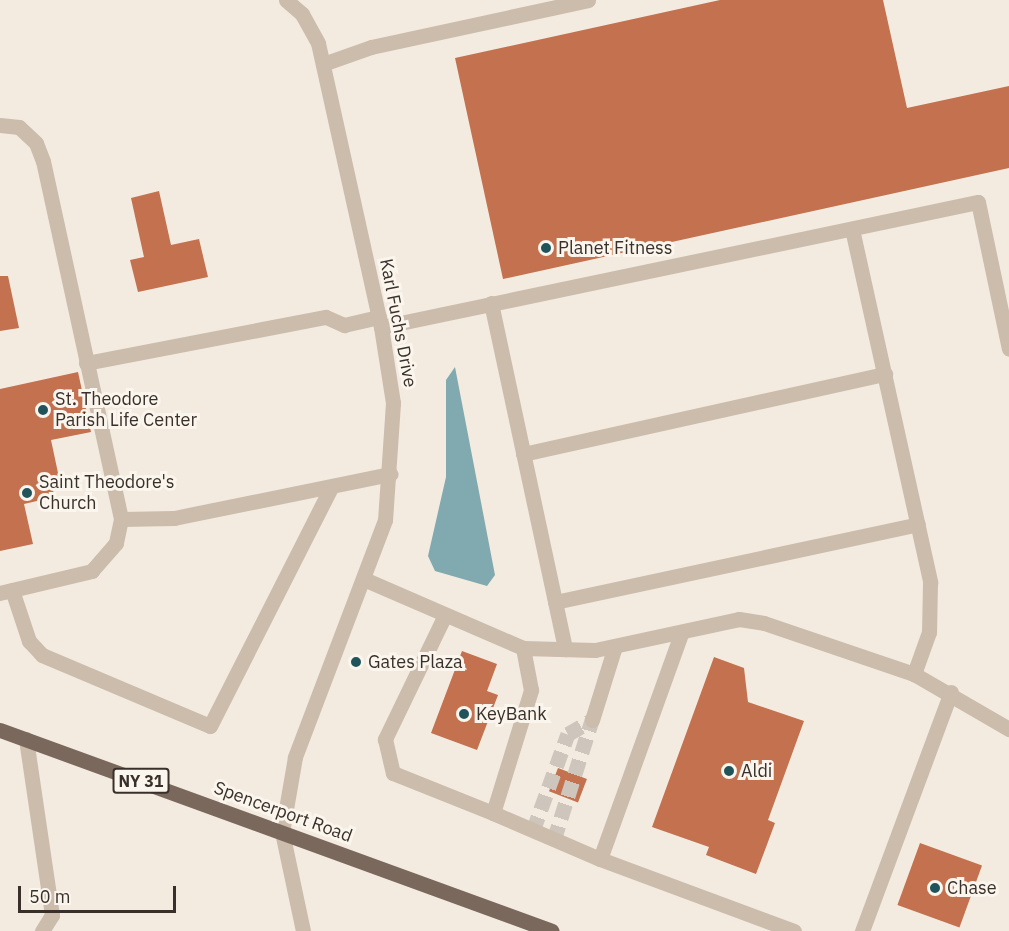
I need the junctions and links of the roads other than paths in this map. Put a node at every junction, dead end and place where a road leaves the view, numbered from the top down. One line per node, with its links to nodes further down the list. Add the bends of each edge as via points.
1 (286, 0): 3 (street, Karl Fuchs Drive, via 311,26)
2 (588, 0): 3 (street, via 371,47)
3 (323, 64): 7 (street, Karl Fuchs Drive)
4 (0, 125): 9 (street, via 19,127 39,152)
5 (852, 229): 6 (street); 8 (street, via 978,202); 10 (street)
6 (491, 303): 7 (street); 11 (street)
7 (380, 322): 9 (street, via 344,325 326,317); 12 (street, Karl Fuchs Drive, via 393,403)
8 (1009, 349)
9 (86, 363): 14 (street)
10 (885, 374): 11 (street); 15 (street)
11 (523, 454): 18 (street)
12 (391, 474): 13 (street); 16 (street, Karl Fuchs Drive, via 385,520)
13 (331, 487): 14 (street, via 174,518); 17 (street, via 210,726 42,655 29,641)
14 (121, 519): 17 (street, via 116,543 92,571)
15 (918, 524): 18 (street); 24 (street, via 931,603 929,632)
16 (366, 580): 19 (street); 31 (street, Karl Fuchs Drive, via 315,695 294,757)
17 (6, 592)
18 (555, 602): 23 (street)
19 (444, 617): 22 (street); 30 (street, via 385,739 393,773)
20 (681, 634): 21 (street); 24 (street, via 739,619 764,623); 32 (street)
21 (615, 646): 23 (street); 26 (street)
22 (523, 648): 23 (street); 30 (street, via 531,690)
23 (565, 649)
24 (914, 674): 25 (street)
25 (951, 692): 27 (street); 37 (street)
26 (592, 720)
27 (1009, 729)
28 (0, 730): 29 (main road, Spencerport Road / NY 31)
29 (26, 739): 31 (main road, Spencerport Road / NY 31); 33 (street, via 52,915)
30 (493, 813): 32 (street)
31 (282, 832): 34 (street); 35 (main road, Spencerport Road / NY 31)
32 (600, 859): 36 (street)
33 (42, 931)
34 (303, 931)
35 (552, 931)
36 (794, 931)
37 (862, 931)

